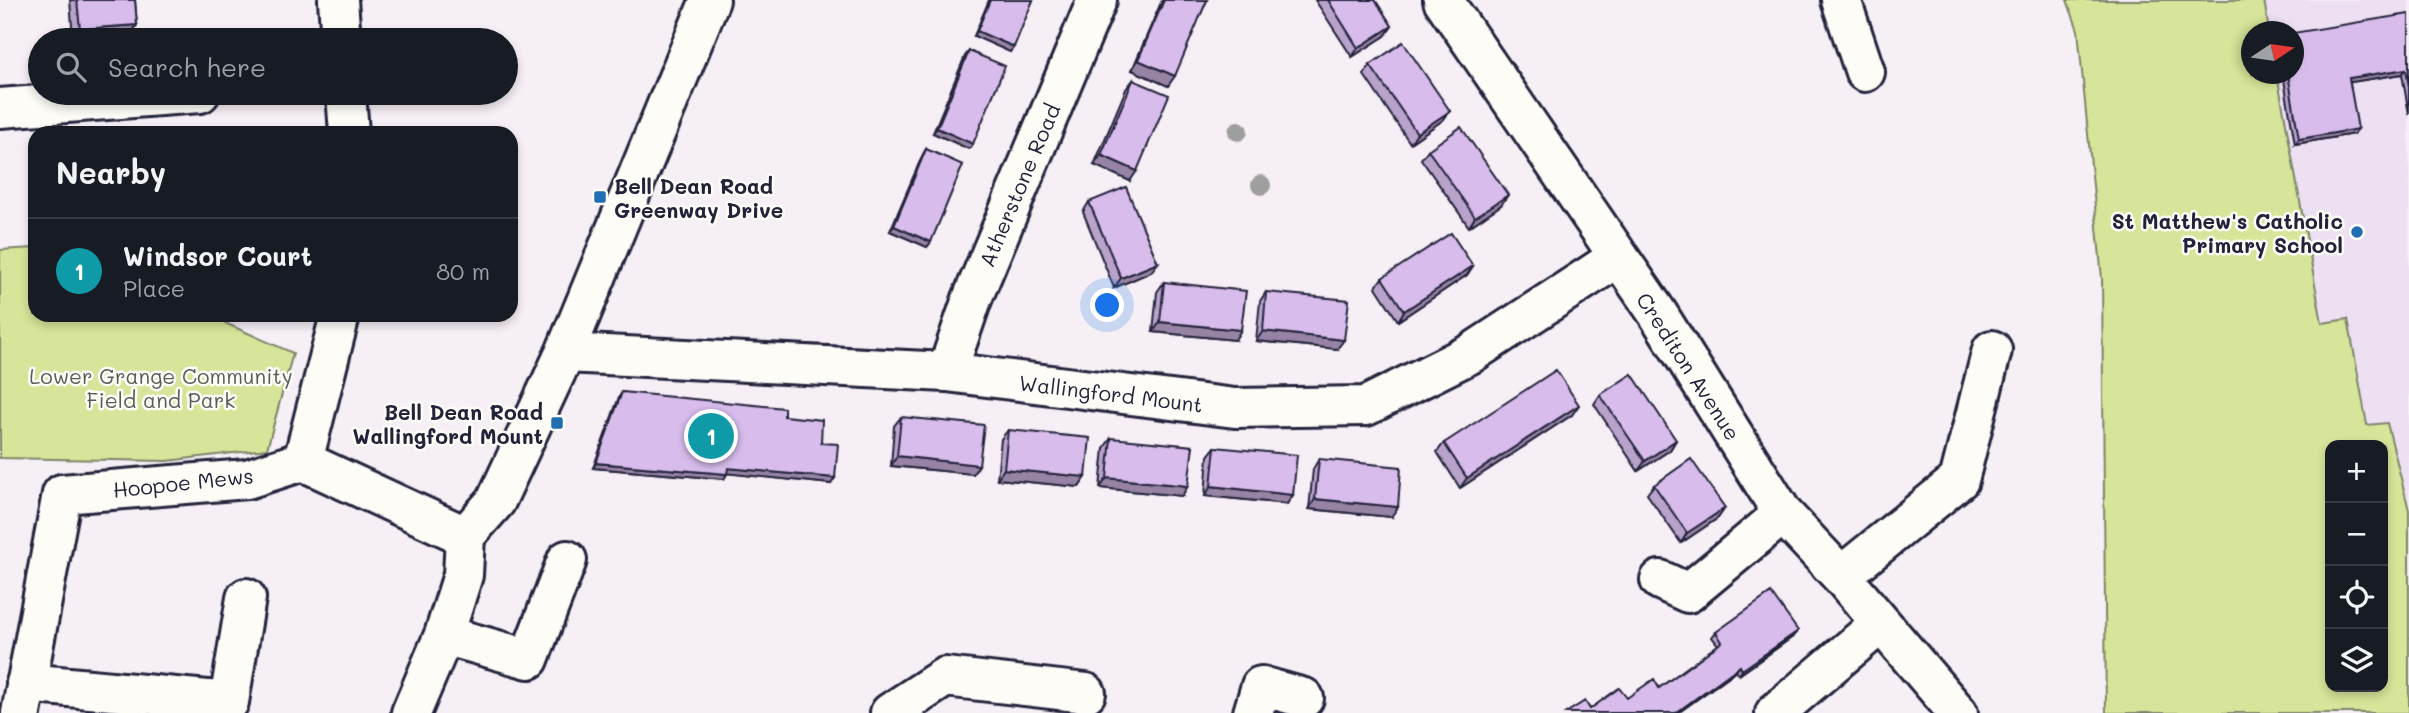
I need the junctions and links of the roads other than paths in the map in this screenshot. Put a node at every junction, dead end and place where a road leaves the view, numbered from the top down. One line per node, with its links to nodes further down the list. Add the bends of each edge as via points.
1 (338, 0): 6 (street)
2 (710, 0): 15 (street)
3 (1097, 0): 16 (street, Atherstone Road, via 972,299)
4 (1443, 0): 12 (street, Crediton Avenue)
5 (1840, 0): 7 (street)
6 (340, 28)
7 (1865, 72)
8 (40, 105): 10 (street)
9 (347, 105): 11 (street)
10 (0, 108)
11 (348, 126)
12 (1617, 258): 16 (street, Wallingford Mount, via 1470,354 1366,406 1235,408); 18 (street, Crediton Avenue, via 1658,314)
13 (338, 322): 17 (street)
14 (1992, 350): 21 (street, via 1959,480)
15 (565, 353): 16 (street, Wallingford Mount); 19 (street, via 496,501)
16 (947, 372)
17 (303, 461): 19 (street); 27 (street, Hoopoe Mews, via 247,479 62,494)
18 (1783, 514): 21 (street, Crediton Avenue); 22 (street, via 1688,593)
19 (465, 536): 25 (street, via 463,575)
20 (567, 560): 25 (street, via 529,659)
21 (1841, 576): 24 (street, Crediton Avenue)
22 (1660, 580)
23 (246, 598): 27 (street, via 229,702)
24 (1881, 623): 32 (street); 33 (street, Crediton Avenue)
25 (444, 635): 29 (street)
26 (1086, 693): 30 (street, via 945,677)
27 (23, 698)
28 (1304, 698): 31 (street, via 1261,686)
29 (411, 713)
30 (890, 713)
31 (1253, 713)
32 (1775, 713)
33 (1958, 713)

